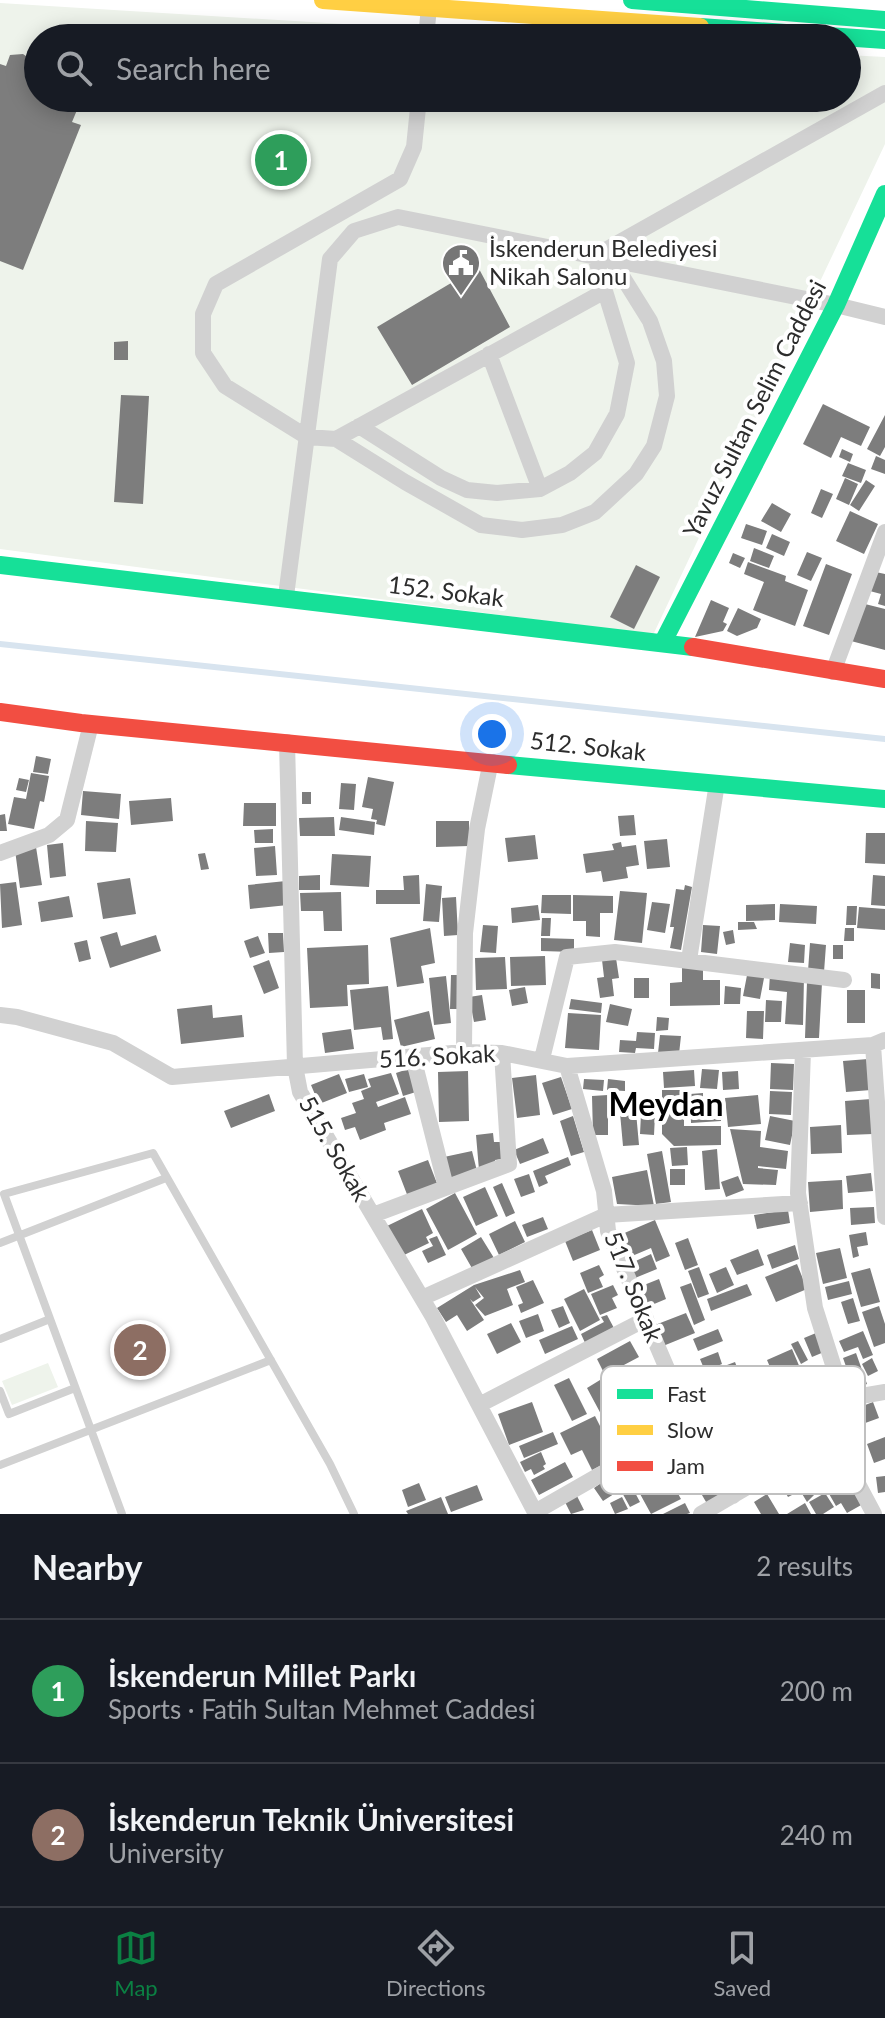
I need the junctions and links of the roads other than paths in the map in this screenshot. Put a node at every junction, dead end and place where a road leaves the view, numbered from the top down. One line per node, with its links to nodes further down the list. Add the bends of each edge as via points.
1 (323, 0): 3 (street)
2 (632, 0): 4 (street)
3 (422, 4): 5 (street); 6 (street)
4 (885, 20)
5 (424, 24)
6 (679, 24)
7 (861, 38): 8 (street)
8 (885, 40)
9 (885, 93): 10 (street)
10 (861, 107)
11 (418, 112): 20 (street, via 414,147 400,179 216,284 203,314 203,353 225,386)
12 (853, 112): 14 (street)
13 (885, 194): 16 (street, Yavuz Sultan Selim Caddesi)
14 (603, 258): 15 (street); 16 (street); 20 (street, via 398,217 354,231 330,259); 21 (street, via 650,321 664,361 667,396 654,446 636,474 595,512 562,525 522,530 481,525)
15 (605, 291): 18 (street); 22 (street, via 627,363 617,414 595,453)
16 (836, 305): 17 (street); 26 (street, Yavuz Sultan Selim Caddesi)
17 (885, 317)
18 (489, 354): 19 (street); 22 (street)
19 (359, 426): 21 (street); 22 (street, via 467,490)
20 (307, 437): 21 (street); 25 (street)
21 (336, 439)
22 (540, 489)
23 (885, 532): 27 (street)
24 (0, 565): 25 (street, 152. Sokak)
25 (286, 596): 26 (street, 152. Sokak)
26 (663, 642): 27 (street, 152. Sokak)
27 (833, 672): 28 (street, 152. Sokak)
28 (885, 679)
29 (0, 712): 30 (street, 512. Sokak)
30 (91, 724): 31 (street, 512. Sokak); 35 (street, via 67,820 49,835)
31 (287, 742): 32 (street, 512. Sokak); 45 (street, 515. Sokak)
32 (491, 761): 33 (street, 512. Sokak); 41 (street, via 465,933)
33 (717, 783): 34 (street, 512. Sokak); 36 (street)
34 (885, 799)
35 (0, 853)
36 (689, 960): 37 (street); 44 (street, via 615,952 567,957)
37 (844, 980)
38 (0, 1015): 45 (street, 516. Sokak, via 113,1043 172,1077)
39 (879, 1043): 40 (street, 516. Sokak); 52 (street)
40 (803, 1051): 46 (street, 516. Sokak); 49 (street)
41 (464, 1052): 42 (street, 516. Sokak); 43 (street, 516. Sokak)
42 (502, 1053): 44 (street, 516. Sokak); 48 (street, via 509,1164)
43 (413, 1057): 45 (street, 516. Sokak); 48 (street)
44 (542, 1059): 46 (street, 516. Sokak)
45 (295, 1066): 50 (street, 515. Sokak, via 300,1092)
46 (567, 1066): 51 (street, 517. Sokak, via 604,1191)
47 (166, 1178): 53 (lane); 53 (lane, via 153,1153 4,1194); 59 (lane)
48 (446, 1187): 50 (street)
49 (800, 1203): 51 (street); 61 (street, via 815,1308)
50 (373, 1215): 55 (street, 515. Sokak)
51 (606, 1215): 55 (street); 57 (street, 517. Sokak)
52 (885, 1217)
53 (19, 1235): 54 (lane); 56 (lane)
54 (0, 1243)
55 (422, 1298): 66 (street, 515. Sokak)
56 (50, 1319): 58 (lane); 62 (lane)
57 (646, 1319): 60 (street, 517. Sokak); 66 (street)
58 (0, 1339)
59 (271, 1360): 67 (lane); 76 (lane)
60 (666, 1366)
61 (833, 1366)
62 (75, 1388): 63 (lane, via 9,1414); 67 (lane)
63 (0, 1391)
64 (885, 1392): 65 (street)
65 (865, 1395)
66 (479, 1405): 73 (street, 515. Sokak)
67 (91, 1430): 68 (lane); 75 (lane)
68 (0, 1465)
69 (601, 1475): 73 (street)
70 (736, 1494): 72 (street)
71 (863, 1494): 77 (street)
72 (733, 1496): 74 (street)
73 (536, 1513)
74 (707, 1513)
75 (122, 1514)
76 (354, 1514)
77 (874, 1514)

